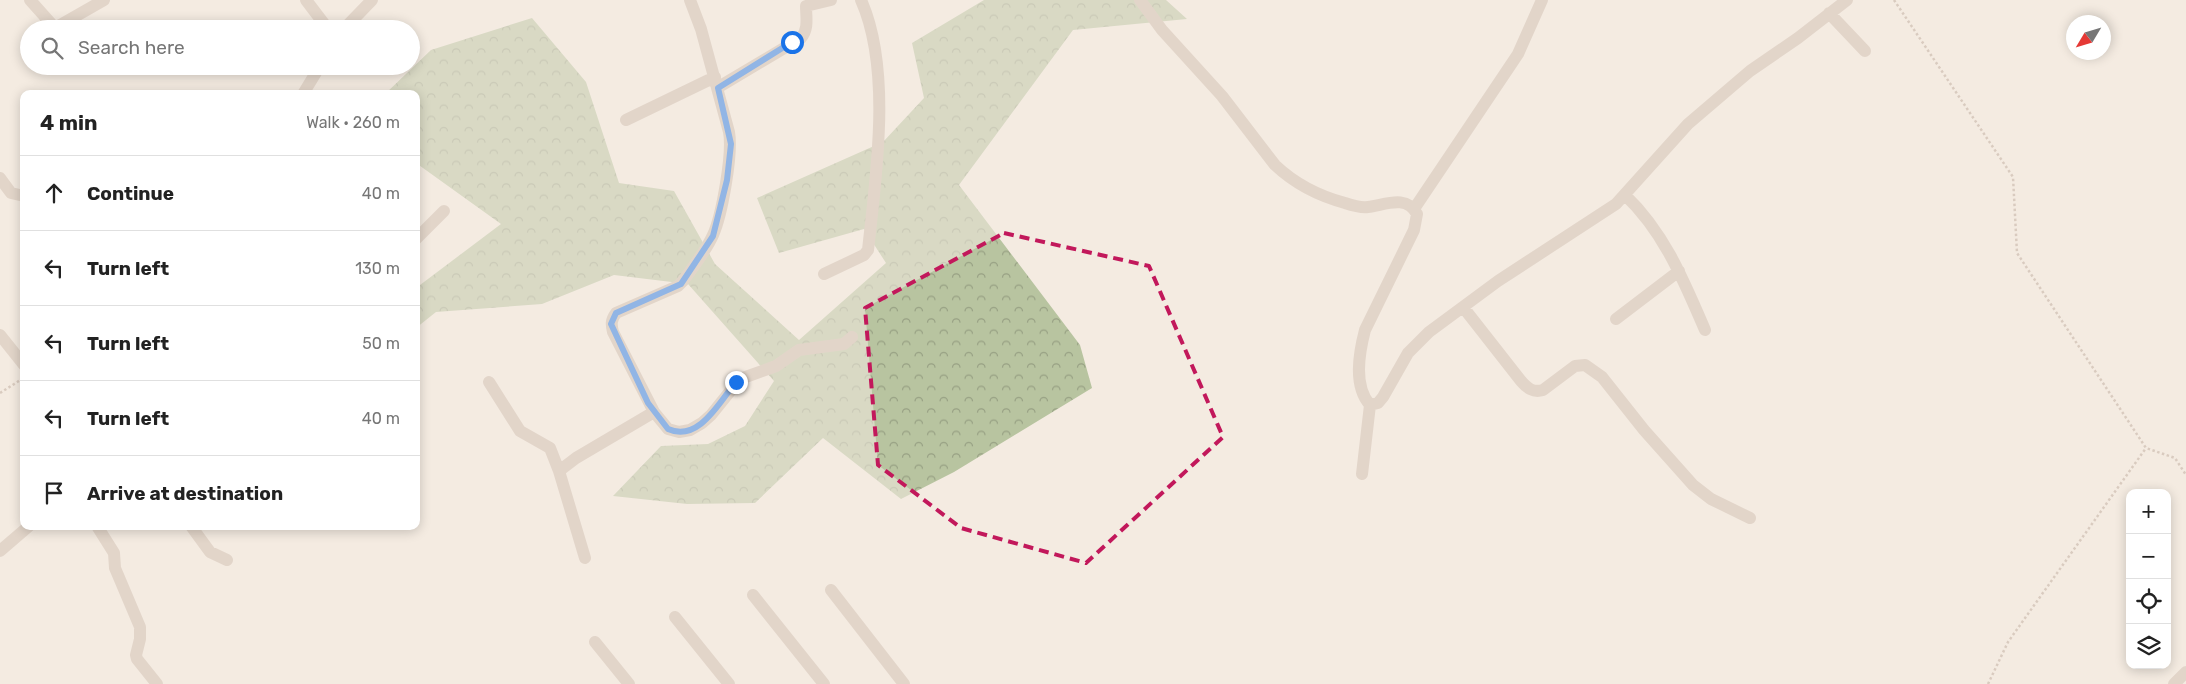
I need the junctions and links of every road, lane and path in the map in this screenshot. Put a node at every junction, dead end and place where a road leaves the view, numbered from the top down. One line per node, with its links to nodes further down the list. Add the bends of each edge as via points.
1 (30, 0): 13 (street)
2 (104, 0): 14 (street)
3 (306, 0): 15 (street)
4 (372, 0): 16 (street)
5 (690, 0): 19 (street)
6 (831, 0): 19 (street, via 806,6 806,28 801,38)
7 (861, 0): 29 (street, via 873,35 880,105 868,250)
8 (1140, 0): 25 (street, via 1285,174 1300,185 1345,204 1367,207 1386,202 1405,203)
9 (1542, 0): 25 (street, via 1518,54)
10 (1847, 0): 12 (street)
11 (1894, 0): 41 (path, via 2013,177 2017,253)
12 (1829, 13): 17 (street); 24 (street, via 1750,71 1688,124)
13 (48, 20)
14 (69, 20)
15 (321, 20)
16 (353, 20)
17 (1865, 51)
18 (315, 75): 20 (street)
19 (716, 83): 21 (street); 40 (street, via 731,144 727,180 713,236 681,284 616,313 611,324)
20 (305, 90)
21 (626, 120)
22 (0, 178): 23 (street, via 11,193)
23 (20, 195)
24 (1625, 195): 28 (street, via 1651,224); 30 (street)
25 (1414, 209): 39 (street, via 1417,214 1414,230 1365,330 1359,376 1364,398)
26 (444, 211): 27 (street)
27 (420, 235)
28 (1680, 271): 31 (street); 32 (street)
29 (824, 274)
30 (1463, 307): 39 (street, via 1428,332 1408,353 1384,397); 45 (street, via 1530,390 1543,390 1580,364 1590,367 1602,376 1693,485 1711,499)
31 (1616, 319)
32 (1705, 330)
33 (0, 335): 35 (street)
34 (852, 336): 40 (street, via 844,344 799,350 776,366 740,379 711,415 690,430 668,429)
35 (20, 361)
36 (20, 380): 38 (path)
37 (489, 382): 42 (street, via 520,431 550,448)
38 (0, 392)
39 (1370, 405): 43 (street)
40 (654, 412): 42 (street)
41 (2146, 448): 44 (path, via 2176,458); 62 (path, via 2008,642)
42 (559, 471): 50 (street)
43 (1362, 474)
44 (2186, 475)
45 (1750, 518)
46 (24, 530): 49 (street)
47 (99, 530): 57 (street, via 114,554 115,568 140,627 137,659)
48 (194, 530): 51 (street, via 210,552)
49 (0, 551)
50 (585, 558)
51 (227, 560)
52 (831, 590): 61 (street)
53 (754, 595): 60 (street)
54 (676, 617): 59 (street)
55 (595, 642): 58 (street)
56 (2186, 672): 63 (street)
57 (157, 684)
58 (628, 684)
59 (729, 684)
60 (824, 684)
61 (904, 684)
62 (1988, 684)
63 (2174, 684)

